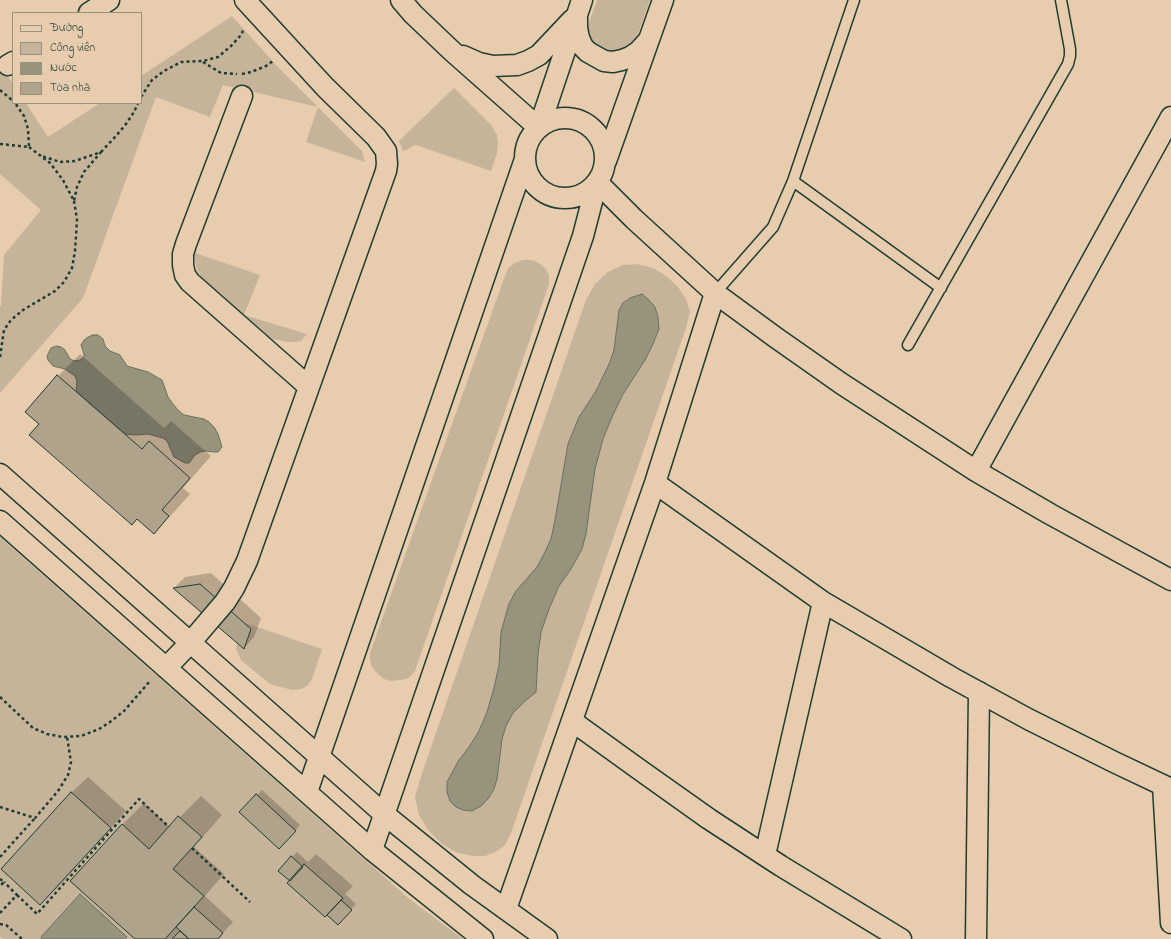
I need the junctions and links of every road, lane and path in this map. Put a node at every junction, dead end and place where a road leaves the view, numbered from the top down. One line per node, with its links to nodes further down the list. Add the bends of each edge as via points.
1 (109, 0): 8 (street)
2 (245, 0): 34 (street, via 376,137 386,151 387,157 386,170)
3 (401, 0): 11 (street)
4 (663, 0): 10 (street)
5 (854, 0): 28 (lane)
6 (1061, 0): 30 (lane, via 1070,49 1068,64)
7 (580, 7): 10 (street, via 577,28 579,38 588,52 604,61 613,62 630,57); 11 (street, via 539,54 517,65 486,65); 21 (street)
8 (91, 12)
9 (243, 28): 12 (path, via 242,34 218,57)
10 (649, 40): 27 (street)
11 (453, 52): 21 (street)
12 (203, 61): 13 (path, via 221,73 237,74 251,72); 15 (path, via 181,62 164,71 152,80)
13 (273, 61)
14 (0, 90): 17 (path)
15 (142, 95)
16 (242, 96): 34 (street, via 183,254 185,275 194,286)
17 (12, 100)
18 (16, 104): 23 (path, via 24,116)
19 (138, 104): 24 (path, via 126,124)
20 (1171, 117): 35 (street)
21 (539, 128): 26 (street, via 526,148); 27 (street, via 560,118 572,118 588,125 597,133 605,155)
22 (0, 144): 23 (path)
23 (29, 147): 25 (path)
24 (101, 152): 25 (path, via 75,161 60,162); 29 (path, via 84,172)
25 (42, 156): 29 (path, via 50,162 63,180)
26 (525, 159): 27 (street, via 535,184 553,196 574,197 584,193 593,186); 47 (street)
27 (600, 174): 31 (street, via 634,219); 51 (street, via 583,236)
28 (793, 181): 30 (lane); 31 (lane, via 773,228)
29 (74, 201): 33 (path, via 77,219 72,268 55,291 10,320 4,330)
30 (941, 288): 32 (lane)
31 (715, 293): 35 (street, via 842,384); 37 (street)
32 (908, 346)
33 (0, 357)
34 (309, 387): 41 (street, via 241,574 225,602)
35 (976, 471): 39 (street)
36 (0, 474): 41 (street)
37 (655, 483): 40 (street); 45 (street)
38 (0, 521): 42 (street)
39 (1171, 580)
40 (823, 602): 43 (street); 56 (street)
41 (190, 643): 42 (street); 47 (street)
42 (159, 674): 46 (path, via 110,722 80,736); 49 (street)
43 (978, 692): 48 (street, via 1035,723); 71 (street)
44 (0, 697): 46 (path, via 33,728 47,734)
45 (572, 721): 56 (street); 63 (street)
46 (67, 737): 52 (path, via 71,762 68,775)
47 (319, 757): 49 (street); 51 (street)
48 (1167, 787): 65 (street)
49 (307, 792): 55 (street)
50 (0, 806): 52 (path)
51 (384, 814): 55 (street); 63 (street)
52 (35, 818): 57 (path)
53 (169, 827): 61 (path, via 139,799 38,914)
54 (192, 848): 62 (path)
55 (372, 850): 68 (street)
56 (765, 855): 70 (street)
57 (0, 857)
58 (0, 879): 59 (path)
59 (4, 882): 60 (path); 61 (path)
60 (0, 886)
61 (17, 895): 64 (path)
62 (250, 902)
63 (506, 909): 69 (street)
64 (0, 913)
65 (1171, 923)
66 (0, 924): 67 (path, via 6,925)
67 (22, 939)
68 (483, 939)
69 (547, 939)
70 (901, 939)
71 (976, 939)

